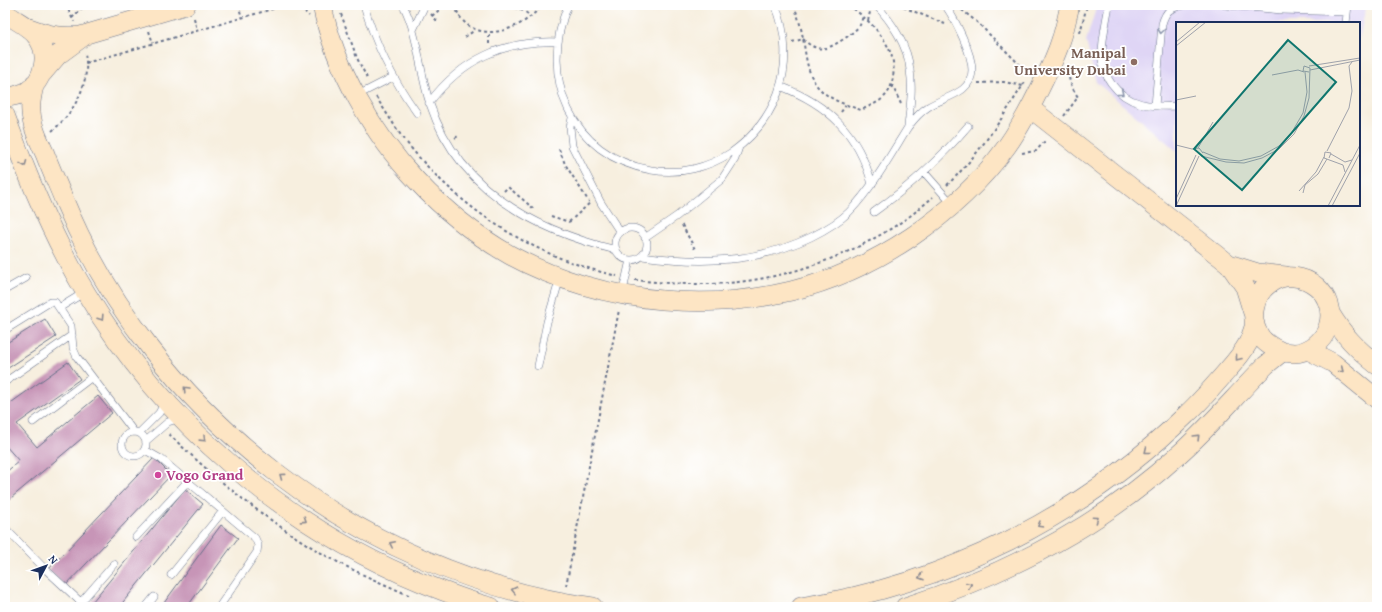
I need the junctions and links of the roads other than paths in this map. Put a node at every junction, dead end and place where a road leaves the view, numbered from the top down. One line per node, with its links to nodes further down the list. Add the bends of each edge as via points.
1 (186, 5): 19 (street)
2 (364, 5): 21 (lane)
3 (403, 5): 18 (lane)
4 (425, 5): 18 (lane)
5 (568, 5): 20 (lane)
6 (775, 5): 23 (lane, via 782,27 785,58)
7 (876, 5): 33 (lane, via 896,32 910,69)
8 (945, 5): 33 (lane, via 952,15 967,52 972,76 964,88 928,107)
9 (1070, 5): 24 (street, via 1061,40)
10 (1109, 5): 28 (lane, one-way to 28, via 1102,46 1102,62 1107,77 1116,90 1128,99)
11 (1184, 5): 14 (lane)
12 (1225, 5): 15 (lane, via 1282,10)
13 (331, 7): 25 (street, via 336,53)
14 (1168, 8): 28 (lane, one-way to 28, via 1161,35)
15 (1348, 9): 17 (lane)
16 (14, 20): 19 (street, via 54,36); 22 (street, via 38,38 43,50 44,64)
17 (1346, 22)
18 (413, 30): 27 (lane)
19 (83, 36): 22 (street, via 58,55)
20 (558, 42): 27 (lane, via 515,45 489,54 456,74); 32 (lane, via 560,89)
21 (393, 77): 25 (lane); 30 (lane)
22 (38, 80): 26 (street, via 27,91); 81 (street, one-way to 22, via 509,589 415,556 370,534 327,508 228,431 175,378 151,348 108,287 89,254 71,218 35,131 31,110 32,96)
23 (780, 86): 35 (lane, via 765,120); 37 (lane, via 801,94 836,120 856,144 866,163)
24 (1029, 89): 38 (street, via 1002,152); 45 (street, via 1056,128)
25 (364, 92): 48 (street, via 377,132 404,167 436,201 471,230 510,255)
26 (5, 98)
27 (429, 103): 42 (lane, via 447,143 459,161 496,197 558,232)
28 (1155, 106): 29 (lane)
29 (1176, 106)
30 (417, 113)
31 (5, 115): 50 (street, one-way to 50, via 59,246)
32 (572, 118): 35 (lane, via 582,132 608,154 646,169 692,169 725,157); 40 (lane, via 572,146)
33 (908, 126): 37 (lane)
34 (968, 126): 36 (lane)
35 (739, 147): 41 (lane, via 722,179)
36 (924, 172): 38 (lane); 39 (lane)
37 (872, 184): 43 (lane, via 848,213 819,233 781,249 729,260 701,261)
38 (953, 205): 51 (street, via 920,230 860,266 793,291 723,302)
39 (874, 212)
40 (620, 232): 41 (lane, via 629,228 634,229); 42 (lane, via 615,241)
41 (646, 238): 43 (lane)
42 (616, 250): 44 (lane, via 624,259)
43 (642, 256): 44 (lane)
44 (630, 260): 51 (lane)
45 (1229, 264): 46 (street, via 1258,273); 54 (street, via 1245,287)
46 (1287, 276): 53 (street, via 1303,278 1317,286 1326,298); 54 (street, via 1277,279 1264,289 1255,302)
47 (26, 278): 49 (lane)
48 (560, 278): 51 (street); 60 (lane)
49 (5, 290)
50 (85, 292): 52 (lane); 64 (street, one-way to 64, via 126,353)
51 (621, 300)
52 (60, 308): 55 (lane, via 52,302); 56 (lane, via 71,326)
53 (1330, 313): 57 (street, via 1328,328 1320,341); 59 (street, via 1348,340)
54 (1254, 318): 58 (street, via 1260,336 1270,346); 82 (street, one-way to 82, via 1248,343 1212,389 1157,442 1108,481 1062,512 1014,539 949,568 868,594)
55 (5, 330)
56 (72, 335): 61 (lane, via 77,357); 62 (lane)
57 (1308, 350): 58 (street); 63 (street, one-way to 63, via 1332,363)
58 (1282, 352): 83 (street, one-way to 58, via 1002,571 1094,520 1178,456 1266,365)
59 (1377, 365)
60 (538, 366)
61 (92, 377): 66 (lane); 67 (lane)
62 (5, 382)
63 (1377, 399)
64 (166, 400): 65 (street); 67 (lane, via 159,413)
65 (182, 418): 68 (lane, via 168,422); 80 (street, one-way to 80, via 250,481 327,535 405,575)
66 (33, 422)
67 (137, 432): 68 (lane); 69 (lane, via 125,435 122,449 133,457)
68 (146, 441): 69 (lane)
69 (145, 450): 70 (lane, via 161,459)
70 (188, 481): 71 (lane); 73 (lane)
71 (223, 511): 75 (lane); 79 (lane, via 255,538 258,545 257,552)
72 (5, 528): 77 (lane, via 42,567)
73 (136, 537)
74 (114, 564): 77 (lane)
75 (170, 575)
76 (154, 597): 78 (lane)
77 (83, 604)
78 (146, 607)
79 (218, 607)
80 (491, 607)
81 (593, 607)
82 (801, 607)
83 (906, 607)

